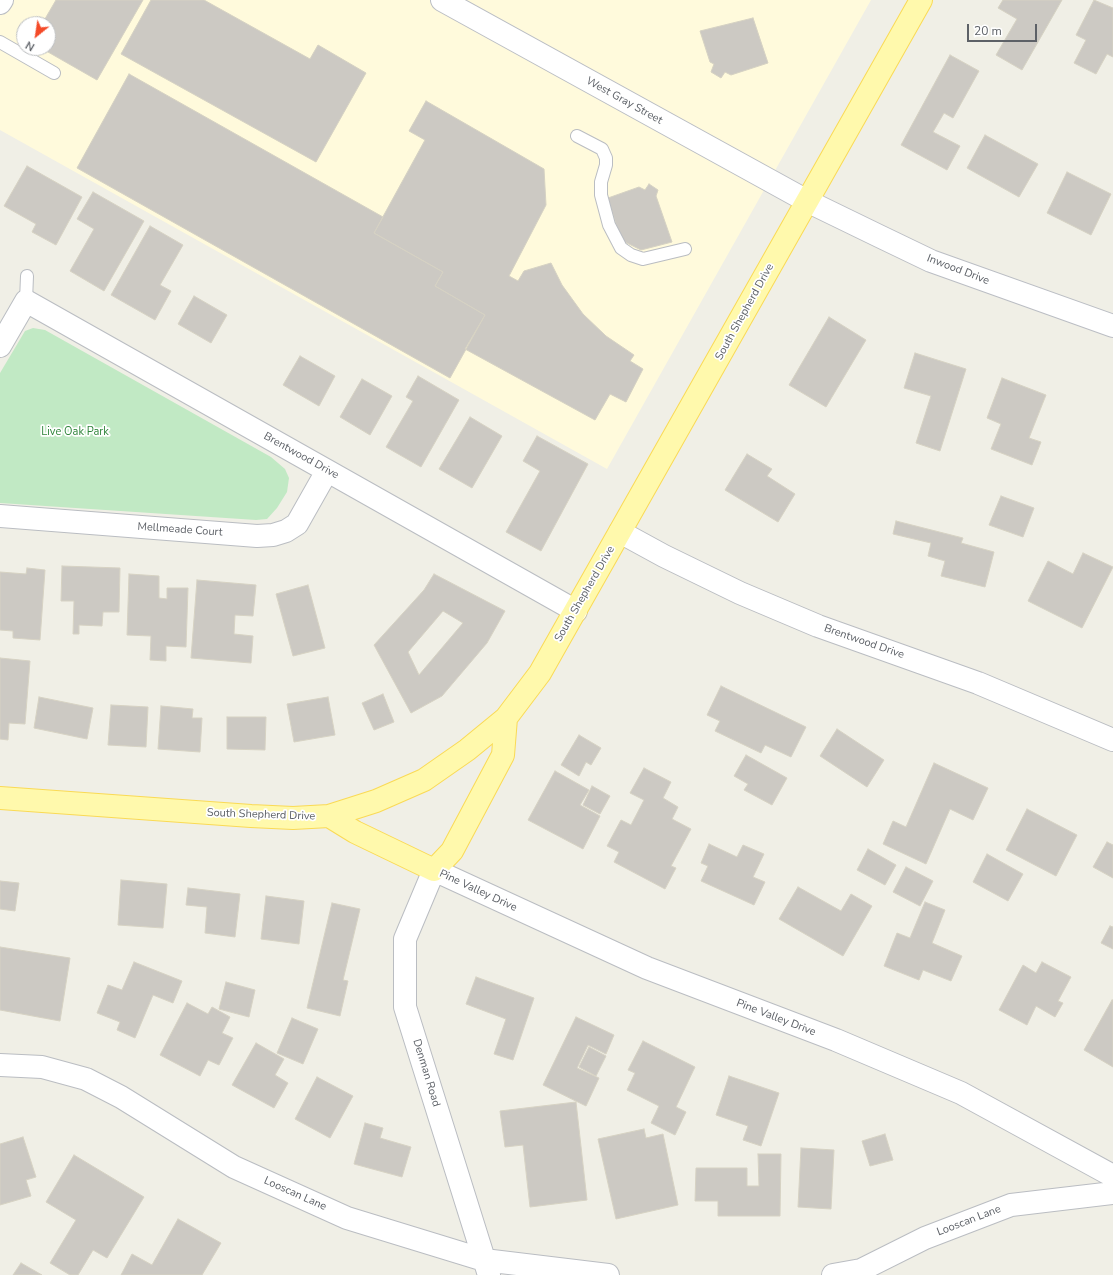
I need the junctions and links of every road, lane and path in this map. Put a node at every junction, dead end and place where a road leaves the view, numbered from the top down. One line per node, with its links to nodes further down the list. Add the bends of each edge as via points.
1 (2, 0): 4 (street)
2 (442, 0): 8 (street, West Gray Street)
3 (921, 0): 8 (main road, South Shepherd Drive)
4 (0, 3)
5 (0, 42): 6 (lane)
6 (54, 73)
7 (577, 136): 9 (lane, via 602,149 606,158 600,195 609,225 621,248 643,259)
8 (807, 201): 12 (street, Inwood Drive, via 931,260); 16 (main road, South Shepherd Drive)
9 (685, 249)
10 (26, 276): 11 (lane)
11 (26, 301): 13 (street); 14 (street, Brentwood Drive)
12 (1113, 326)
13 (0, 346)
14 (327, 472): 15 (street, Mellmeade Court, via 297,524 273,535 257,536); 17 (street, Brentwood Drive)
15 (0, 516)
16 (620, 532): 17 (main road, South Shepherd Drive); 19 (street, Brentwood Drive, via 726,586 818,626 978,682)
17 (576, 611): 18 (main road, South Shepherd Drive, via 540,672)
18 (506, 718): 21 (main road, South Shepherd Drive, via 467,750 424,780 376,801); 22 (main road, via 503,755 452,851)
19 (1113, 740)
20 (0, 798): 21 (main road, South Shepherd Drive, via 251,816)
21 (329, 816): 22 (main road, via 355,832)
22 (434, 870): 24 (street, Pine Valley Drive, via 647,968 836,1040 961,1092); 26 (street, Denman Road, via 405,940 405,1008)
23 (0, 1065): 26 (street, Looscan Lane, via 42,1067 86,1079 121,1097 234,1167 347,1218)
24 (1113, 1176)
25 (1113, 1193): 28 (street, Looscan Lane, via 1011,1205 925,1238 860,1270)
26 (486, 1267): 27 (street, Looscan Lane)
27 (608, 1275)
28 (833, 1275)

